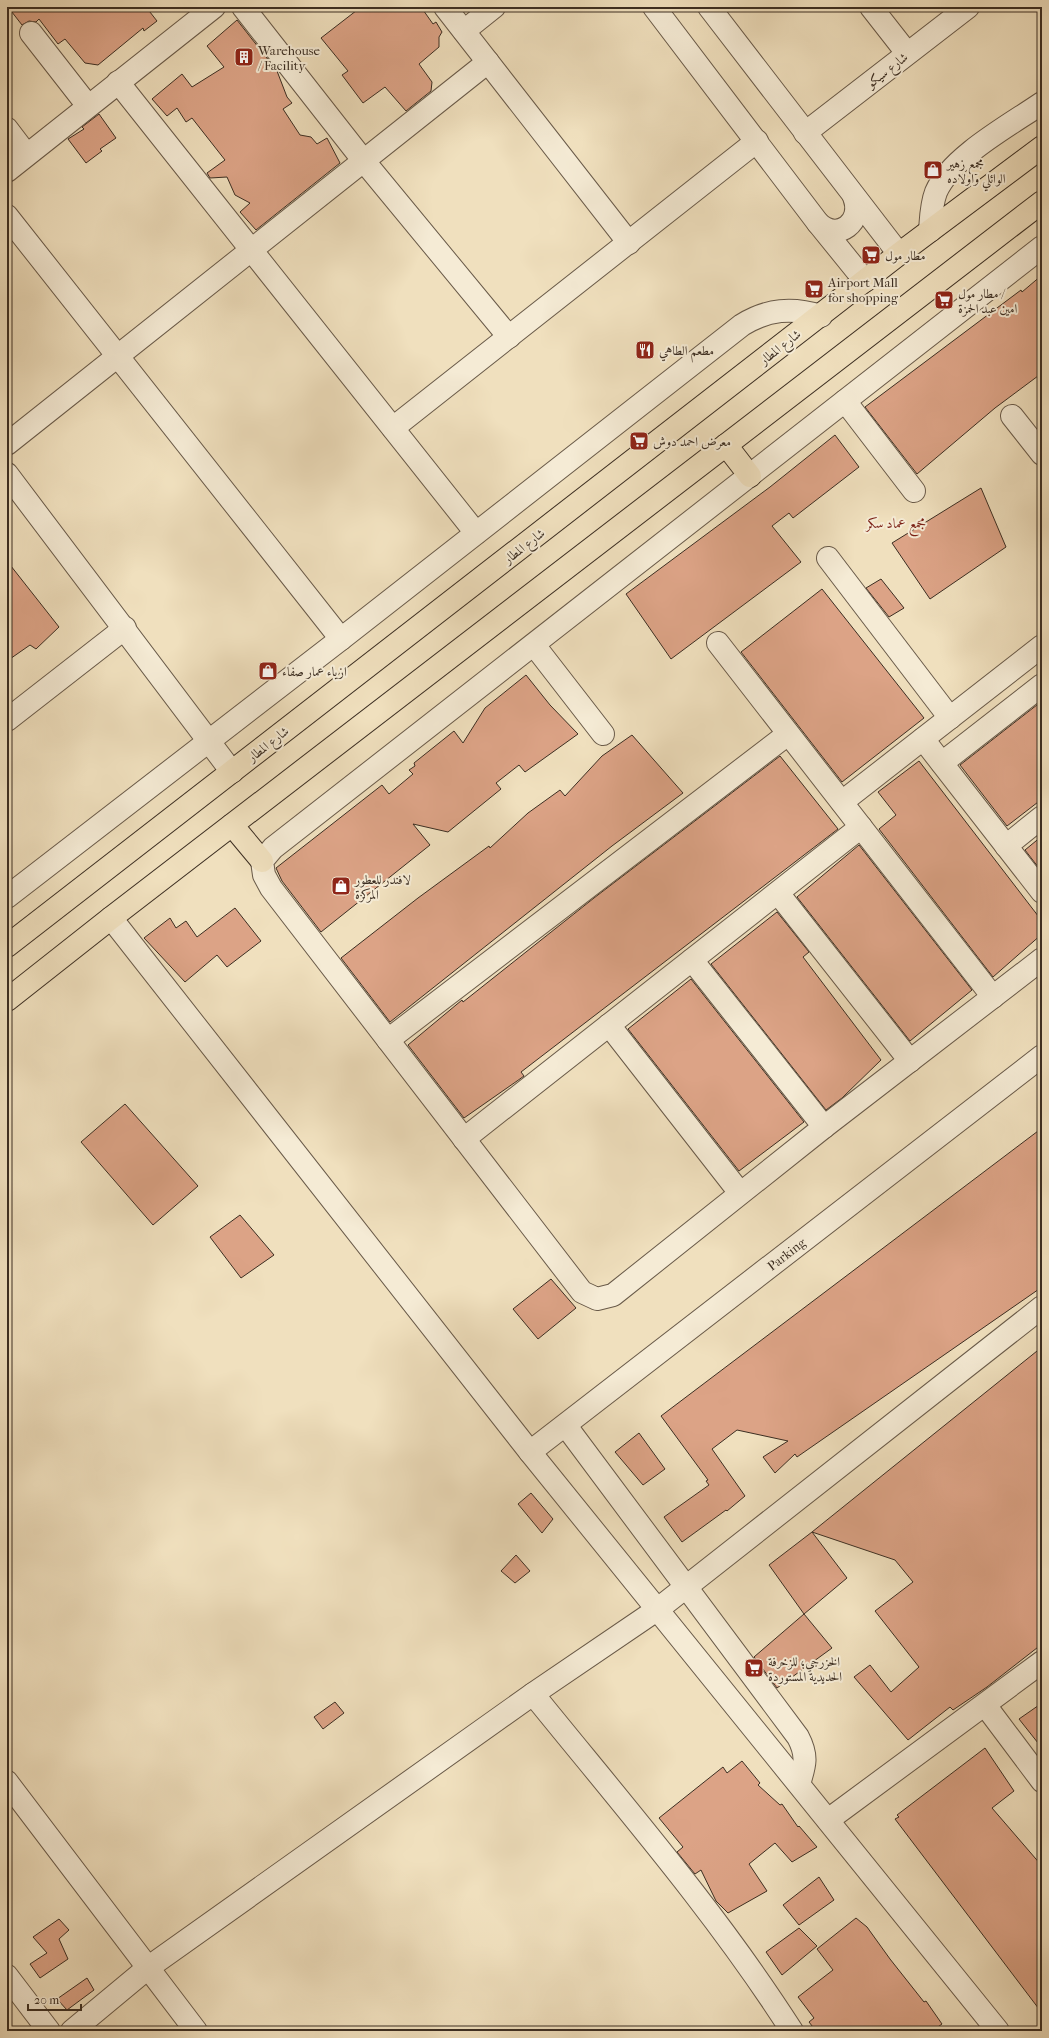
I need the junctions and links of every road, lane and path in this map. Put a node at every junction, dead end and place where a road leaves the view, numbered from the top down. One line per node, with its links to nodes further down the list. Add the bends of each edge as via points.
1 (214, 7): 13 (street)
2 (244, 7): 21 (street)
3 (446, 7): 9 (street)
4 (494, 7): 9 (street)
5 (654, 7): 18 (street)
6 (709, 7): 17 (street)
7 (871, 7): 11 (street)
8 (968, 7): 11 (street, شارع سيكو)
9 (464, 31): 12 (street)
10 (31, 33): 15 (street)
11 (907, 54): 17 (street, شارع سيكو)
12 (488, 62): 21 (street); 28 (street)
13 (118, 82): 15 (street); 30 (street)
14 (1042, 102): 27 (street, via 959,161 946,175 936,193)
15 (88, 106): 20 (street)
16 (7, 129): 20 (street)
17 (805, 133): 23 (street)
18 (757, 141): 26 (street); 28 (street)
19 (1042, 147): 27 (main road, شارع المطار)
20 (26, 154): 22 (street)
21 (363, 160): 30 (street); 34 (street)
22 (7, 171)
23 (854, 197): 26 (street, via 857,211 850,224 837,231 829,230); 31 (street)
24 (1042, 202): 40 (main road)
25 (7, 216): 35 (street)
26 (818, 223): 32 (street)
27 (930, 231): 31 (main road, شارع المطار)
28 (629, 243): 34 (street)
29 (1042, 247): 36 (street)
30 (251, 249): 35 (street); 38 (street)
31 (899, 254): 32 (main road, شارع المطار)
32 (865, 281): 33 (main road, شارع المطار)
33 (821, 316): 45 (street, via 794,310 767,313 754,318); 60 (main road, شارع المطار)
34 (508, 337): 38 (street)
35 (117, 356): 39 (street); 48 (street)
36 (845, 401): 43 (street); 44 (street)
37 (1012, 416): 41 (street)
38 (393, 428): 45 (street)
39 (7, 444)
40 (726, 445): 43 (main road); 63 (main road)
41 (1042, 454)
42 (7, 474): 47 (street)
43 (750, 476): 50 (street)
44 (914, 491)
45 (476, 533): 48 (street)
46 (828, 558): 53 (street)
47 (124, 628): 54 (street); 58 (street)
48 (341, 639): 58 (street)
49 (718, 643): 56 (street)
50 (534, 645): 55 (street); 66 (street, via 273,848)
51 (1042, 646): 53 (street)
52 (1042, 685): 59 (street)
53 (950, 718): 57 (street)
54 (7, 720)
55 (602, 734)
56 (788, 734): 61 (street); 77 (street)
57 (923, 739): 59 (street); 61 (street)
58 (208, 740): 60 (street); 69 (street)
59 (942, 763): 65 (street)
60 (232, 772): 71 (main road, شارع المطار)
61 (842, 802): 64 (street)
62 (1042, 817): 65 (street)
63 (232, 825): 66 (main road); 70 (main road)
64 (861, 827): 68 (street); 74 (street)
65 (1006, 846): 67 (street)
66 (262, 861): 77 (street, via 266,882)
67 (1042, 892)
68 (778, 893): 73 (street); 79 (street)
69 (7, 897)
70 (111, 918): 75 (main road); 85 (street)
71 (7, 946)
72 (1042, 959): 74 (street)
73 (692, 960): 76 (street); 80 (street)
74 (993, 997): 79 (street)
75 (7, 1000)
76 (610, 1024): 81 (street); 82 (street)
77 (388, 1040): 81 (street)
78 (1042, 1056): 84 (street, Parking)
79 (910, 1061): 80 (street)
80 (824, 1127): 82 (street)
81 (464, 1139): 82 (street, via 582,1292 597,1299 613,1295)
82 (740, 1193)
83 (1042, 1307): 86 (street)
84 (566, 1426): 85 (street, Parking); 86 (street)
85 (530, 1452): 87 (street)
86 (686, 1585): 87 (street); 93 (street, via 798,1737 804,1748 806,1764)
87 (658, 1609): 89 (street); 93 (street)
88 (1042, 1662): 90 (street)
89 (533, 1694): 95 (street); 100 (street, via 707,1910 762,1984)
90 (984, 1705): 91 (street); 94 (street)
91 (1042, 1781)
92 (7, 1782): 95 (street)
93 (799, 1784): 94 (street)
94 (828, 1820): 101 (street)
95 (149, 1967): 98 (street); 99 (street)
96 (7, 1976): 97 (street)
97 (49, 2031)
98 (72, 2031)
99 (196, 2031)
100 (792, 2031)
101 (998, 2031)

